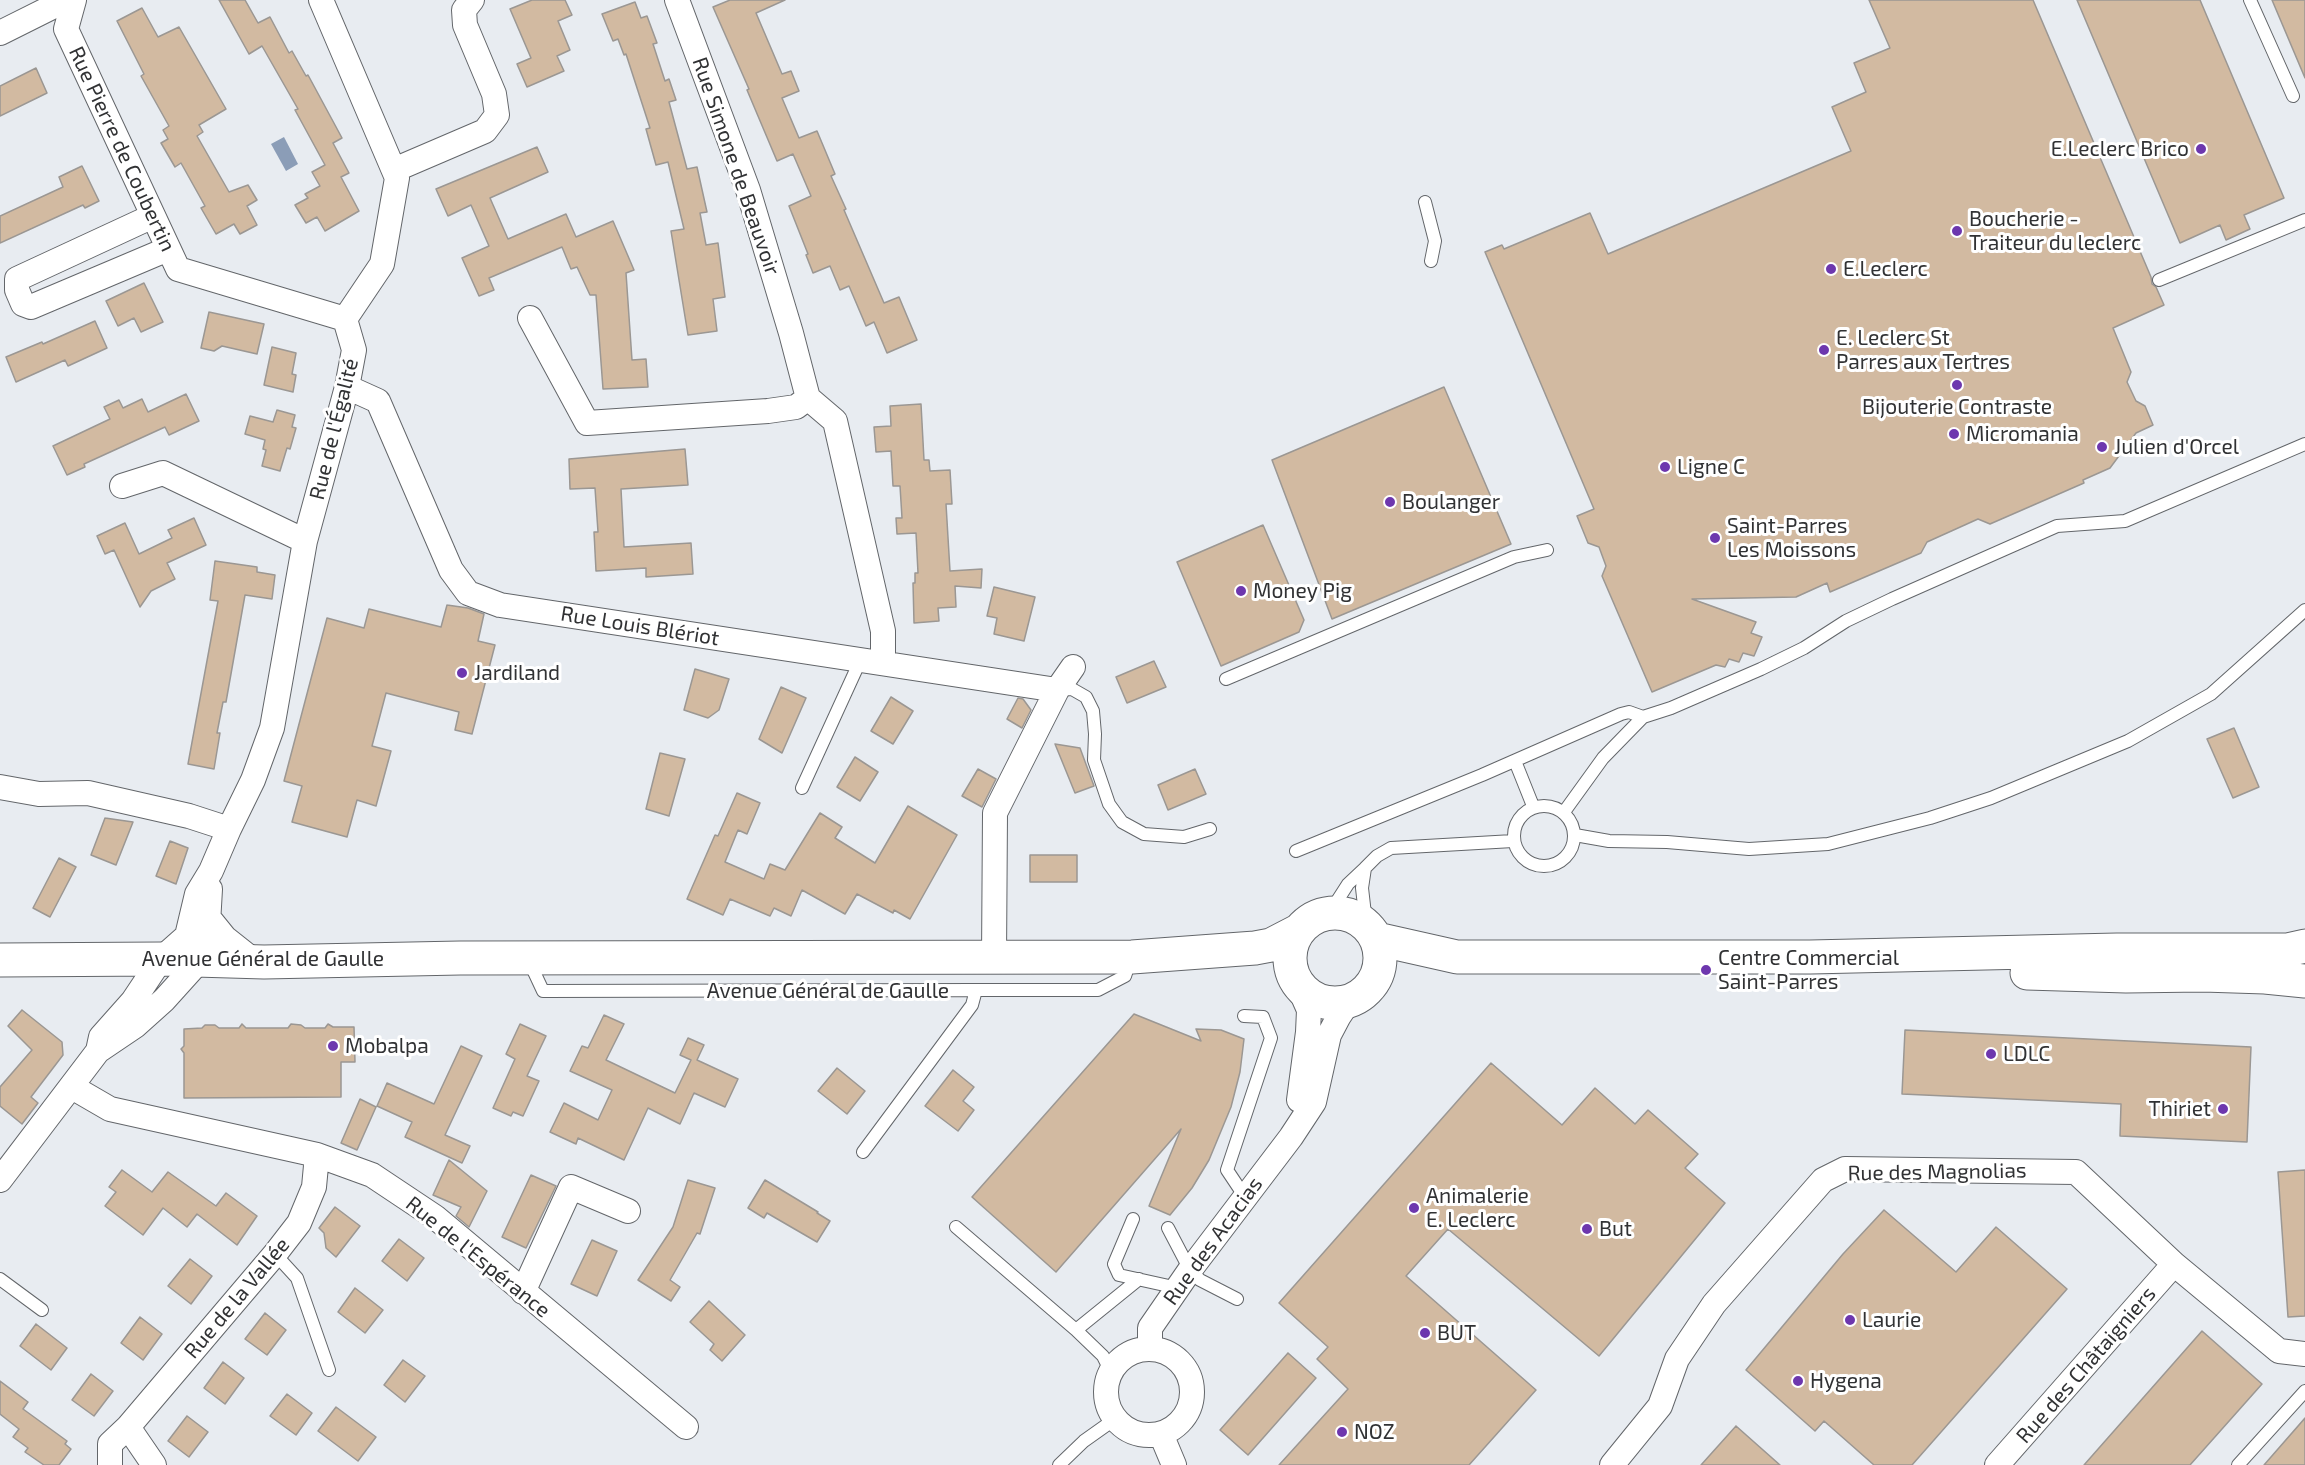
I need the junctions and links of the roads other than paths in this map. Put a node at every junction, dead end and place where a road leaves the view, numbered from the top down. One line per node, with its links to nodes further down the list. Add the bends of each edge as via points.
1 (66, 0): 7 (street)
2 (74, 0): 11 (street, Rue Pierre de Coubertin, via 66,29)
3 (321, 0): 9 (street)
4 (472, 0): 9 (street, via 464,10 465,25 494,94 497,115 485,131)
5 (677, 0): 19 (street, Rue Simone de Beauvoir, via 748,190)
6 (2250, 0): 8 (lane)
7 (0, 33)
8 (2293, 96)
9 (394, 170): 17 (street, via 397,178 382,264)
10 (1425, 202): 14 (lane, via 1435,241)
11 (153, 216): 13 (street, Rue Pierre de Coubertin); 13 (street, via 17,279 23,304 31,308)
12 (2305, 220): 15 (lane)
13 (168, 249): 17 (street, Rue Pierre de Coubertin, via 178,269)
14 (1431, 261)
15 (2159, 280)
16 (530, 318): 19 (street, via 587,423 768,411 795,407)
17 (345, 319): 18 (street, Rue de l'Égalité, via 354,350)
18 (347, 387): 22 (street, Rue de l'Égalité); 25 (street, Rue Louis Blériot, via 378,401 451,570 468,593 500,605)
19 (808, 398): 25 (street, via 835,421 883,631)
20 (2305, 444): 29 (lane, via 2125,521 2057,526 1846,621 1761,669)
21 (122, 486): 22 (street, via 163,473)
22 (305, 541): 35 (street, Rue de l'Égalité, via 272,728)
23 (1547, 550): 27 (lane, via 1515,557)
24 (2305, 610): 37 (lane, via 2211,694 2128,741 1930,819 1828,844 1749,849 1609,841)
25 (872, 660): 28 (street, Rue Louis Blériot); 32 (lane)
26 (1073, 667): 28 (street)
27 (1226, 679)
28 (1057, 690): 36 (lane, via 1072,689 1086,698 1093,711 1094,760 1109,804 1122,822 1144,834 1184,837); 53 (street, via 995,813)
29 (1643, 717): 30 (lane, via 1629,712); 34 (lane, via 1603,758)
30 (1515, 761): 33 (lane); 39 (lane)
31 (0, 787): 35 (street, via 39,794 88,793)
32 (801, 788)
33 (1533, 806): 34 (lane, via 1555,807); 38 (lane, via 1517,820)
34 (1564, 812): 37 (lane)
35 (229, 829): 41 (street, Rue de l'Égalité)
36 (1210, 829)
37 (1575, 835): 38 (lane, via 1565,858 1549,866 1528,862 1519,855)
38 (1514, 841): 40 (lane, via 1391,848)
39 (1296, 851)
40 (1365, 868): 42 (lane, via 1348,884); 46 (lane, via 1362,888)
41 (211, 871): 43 (street, Rue de l'Égalité); 54 (street, Rue de l'Égalité, via 197,894 187,936)
42 (1330, 912): 45 (main road, via 1312,918); 46 (main road, via 1349,914)
43 (208, 917): 55 (street, Rue de l'Égalité); 57 (street, via 225,938)
44 (2305, 930): 48 (main road, via 2265,938 2168,938)
45 (1298, 931): 49 (main road, Avenue Général de Gaulle, via 1271,945 1255,948); 59 (main road, via 1290,948 1290,967)
46 (1372, 931): 50 (main road); 58 (main road, via 1381,958)
47 (2305, 946): 48 (main road, via 2287,950)
48 (2117, 950): 51 (main road)
49 (1132, 957): 53 (main road, Avenue Général de Gaulle); 59 (main road, Avenue Général de Gaulle, via 1229,964 1280,972); 61 (lane, Avenue Général de Gaulle, via 1125,976 1098,990)
50 (1457, 957): 51 (main road); 58 (main road)
51 (1810, 957): 60 (main road, via 2036,973)
52 (527, 958): 53 (main road, Avenue Général de Gaulle); 57 (main road, Avenue Général de Gaulle); 61 (lane, Avenue Général de Gaulle, via 543,991)
53 (994, 958)
54 (161, 959): 55 (main road, Avenue Général de Gaulle); 56 (main road, Avenue Général de Gaulle); 64 (street, Rue de l'Égalité, via 133,1001 101,1037)
55 (201, 959): 57 (main road, Avenue Général de Gaulle); 64 (street, via 135,1026)
56 (0, 960)
57 (254, 961)
58 (1377, 976): 62 (main road, via 1366,992)
59 (1296, 981): 62 (main road, via 1312,998 1330,1004); 66 (street, Rue des Acacias, via 1309,1010 1303,1083)
60 (2305, 981)
61 (976, 990): 67 (lane, via 972,1005)
62 (1349, 1001): 66 (street, Rue des Acacias, via 1329,1035 1314,1102)
63 (1244, 1016): 70 (lane, via 1263,1017 1271,1038 1227,1170)
64 (98, 1051): 65 (street)
65 (72, 1086): 68 (street, Rue de l'Espérance, via 110,1109); 69 (street)
66 (1291, 1137): 70 (street, Rue des Acacias)
67 (863, 1152)
68 (317, 1155): 75 (street, Rue de la Vallée, via 314,1187 303,1214); 80 (street, Rue de l'Espérance, via 372,1175 435,1217)
69 (0, 1180)
70 (1245, 1197): 79 (street, Rue des Acacias)
71 (628, 1212): 80 (street, via 571,1187)
72 (1133, 1219): 78 (lane, via 1114,1264 1119,1275)
73 (956, 1227): 83 (lane)
74 (1168, 1228): 79 (lane)
75 (275, 1254): 86 (lane, via 297,1278); 90 (street, Rue de la Vallée)
76 (2174, 1264): 85 (street, Rue des Magnolias, via 2280,1351); 97 (street, Rue des Magnolias, via 2076,1172 1845,1169 1823,1180 1714,1304 1677,1359 1660,1406); 98 (street, Rue des Châtaigniers)
77 (0, 1279): 82 (lane)
78 (1139, 1279): 79 (lane); 83 (lane)
79 (1184, 1279): 81 (lane, via 1200,1280); 84 (street, Rue des Acacias, via 1150,1328)
80 (523, 1292): 91 (street, Rue de l'Espérance)
81 (1237, 1299)
82 (42, 1310)
83 (1076, 1330): 87 (lane, via 1103,1356)
84 (1150, 1349): 87 (street, via 1121,1359); 92 (street, via 1168,1353 1179,1361 1186,1370 1192,1394 1181,1422)
85 (2305, 1354)
86 (329, 1370)
87 (1111, 1372): 89 (street, via 1107,1403)
88 (2305, 1391): 99 (lane)
89 (1115, 1419): 92 (street, via 1124,1428 1143,1436); 93 (lane, via 1084,1441)
90 (128, 1427): 94 (street, Rue de la Vallée, via 110,1444); 95 (street)
91 (686, 1427)
92 (1161, 1434): 96 (street)
93 (1064, 1463)
94 (110, 1465)
95 (154, 1465)
96 (1174, 1465)
97 (1612, 1465)
98 (1997, 1465)
99 (2238, 1465)

